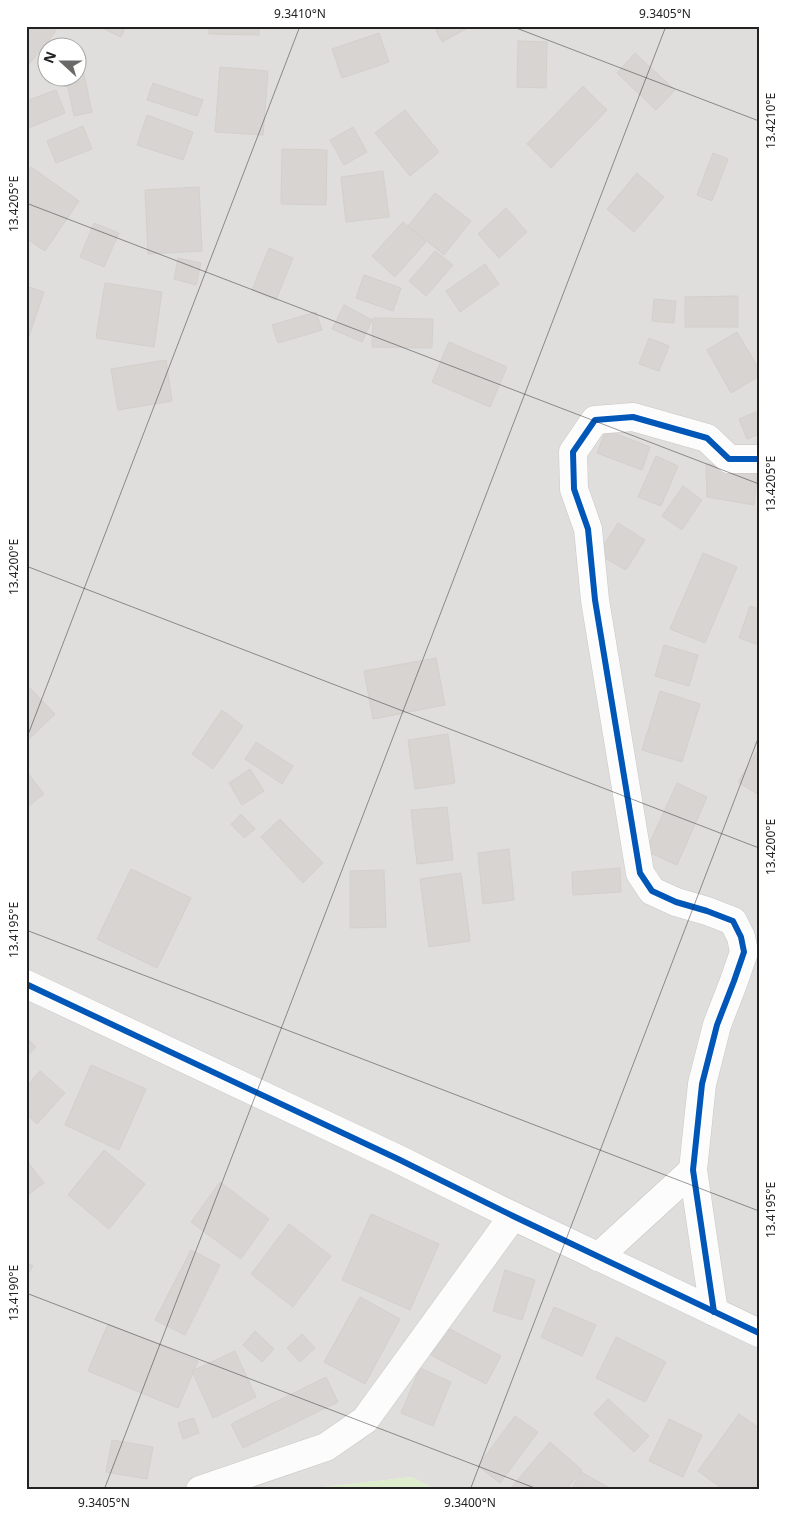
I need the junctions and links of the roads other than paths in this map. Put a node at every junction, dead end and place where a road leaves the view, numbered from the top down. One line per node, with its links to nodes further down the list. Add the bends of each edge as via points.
1 (759, 459): 3 (street, via 729,459 707,438 634,417 595,420 573,452 574,489 588,529 595,600 640,873 652,891 733,921 744,952 716,1025 702,1084)
2 (26, 984): 4 (street)
3 (693, 1170): 5 (street); 6 (street)
4 (512, 1216): 5 (street); 8 (street, via 365,1420 326,1447)
5 (598, 1257): 6 (street)
6 (714, 1312): 7 (street)
7 (759, 1332)
8 (200, 1490)

